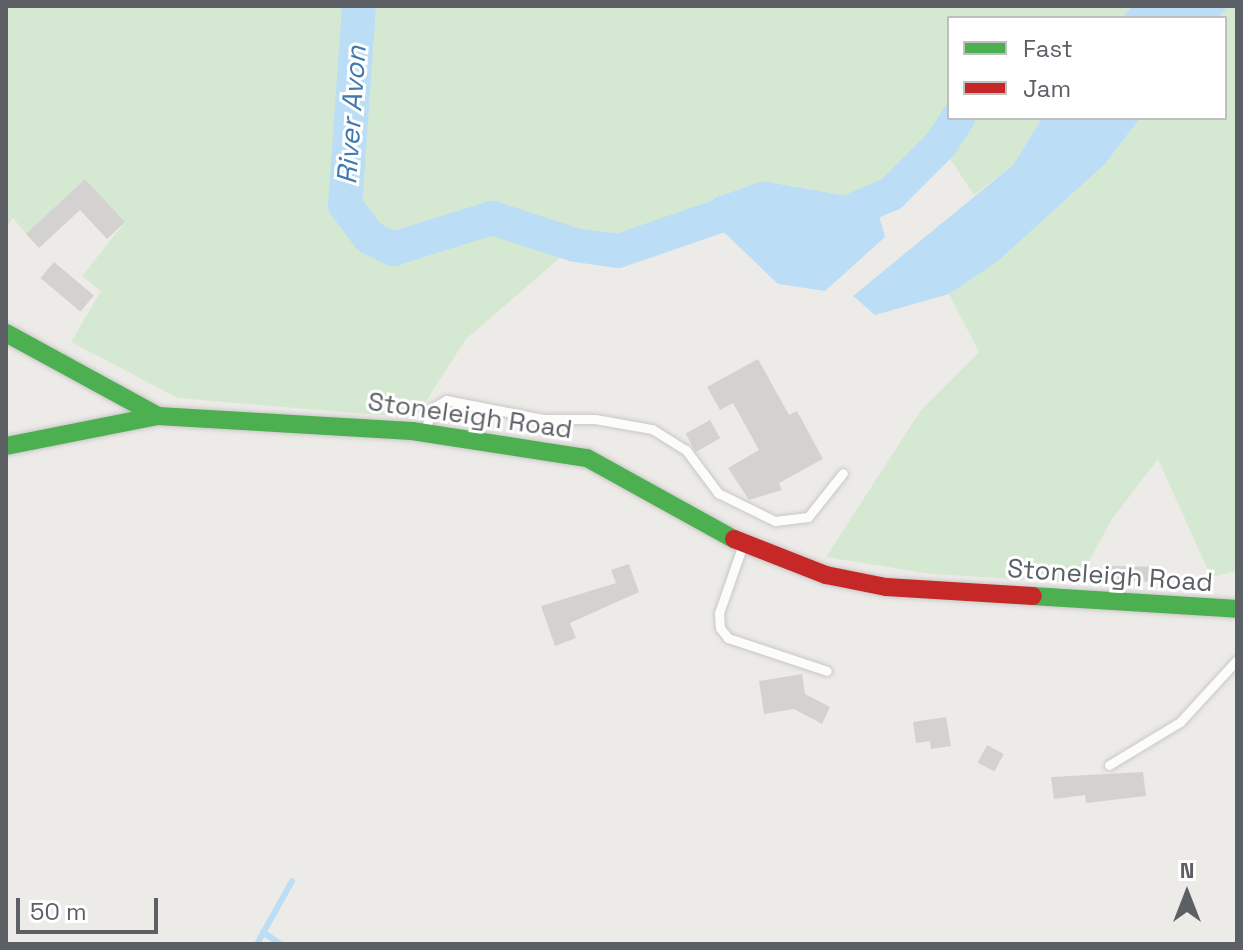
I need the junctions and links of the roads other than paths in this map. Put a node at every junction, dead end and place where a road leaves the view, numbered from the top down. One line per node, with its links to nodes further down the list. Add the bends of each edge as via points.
1 (6, 333): 2 (street)
2 (158, 416): 3 (street, Stoneleigh Road); 4 (street, Stoneleigh Road)
3 (425, 433): 5 (lane, via 431,409 446,400 531,417 652,429 686,450 718,493 775,521 808,517); 6 (street, Stoneleigh Road, via 587,458)
4 (6, 446)
5 (843, 473)
6 (743, 544): 7 (street, Stoneleigh Road, via 826,575 886,587); 9 (lane, via 719,613 720,628 728,638)
7 (1237, 609)
8 (1237, 660): 10 (lane, via 1180,722)
9 (827, 671)
10 (1109, 765)

